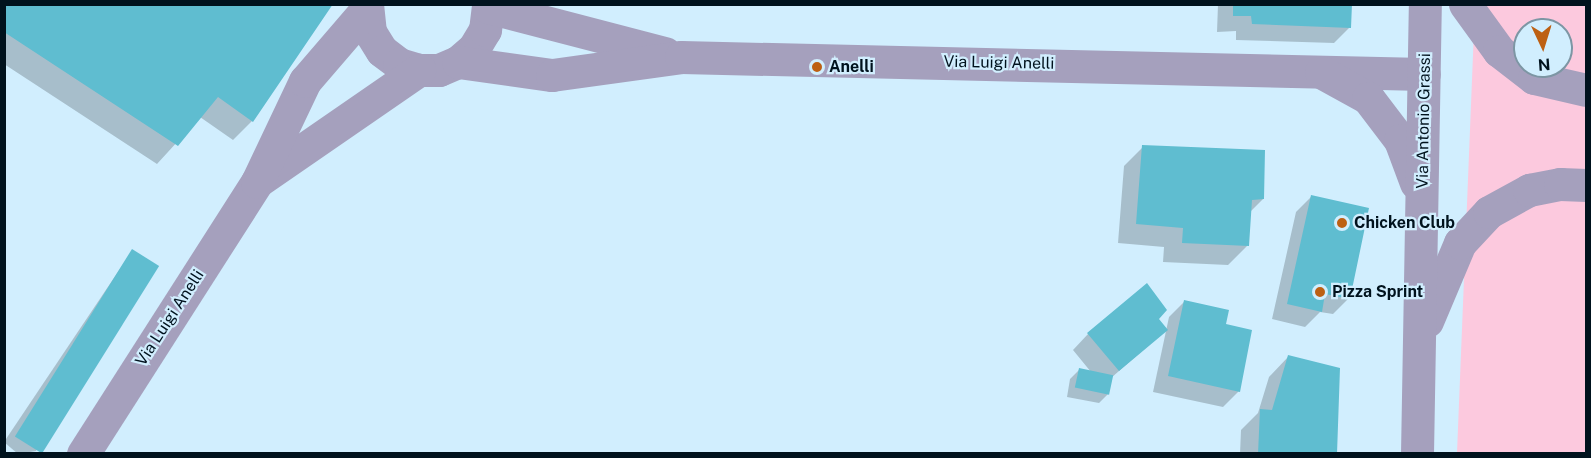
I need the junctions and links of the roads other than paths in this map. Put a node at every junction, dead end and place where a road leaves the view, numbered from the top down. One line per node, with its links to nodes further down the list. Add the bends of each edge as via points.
1 (1425, 4): 9 (street, Via Antonio Grassi)
2 (1464, 4): 10 (street, via 1499,51 1534,78)
3 (488, 6): 5 (street, Via Luigi Anelli); 6 (street, via 485,30 474,48)
4 (366, 7): 8 (street, via 370,32 382,51 399,64); 11 (street, Via Luigi Anelli, via 305,81)
5 (681, 57): 6 (street, Via Luigi Anelli, via 552,75); 7 (street, Via Luigi Anelli)
6 (458, 62): 8 (street, via 439,70)
7 (1316, 69): 9 (street, Via Luigi Anelli); 13 (street, Via Luigi Anelli, via 1368,98 1400,140)
8 (419, 70): 11 (street, Via Luigi Anelli)
9 (1424, 74): 13 (street, Via Antonio Grassi)
10 (1587, 90)
11 (257, 182): 15 (street, Via Luigi Anelli)
12 (1587, 185): 14 (street, via 1560,184 1529,190 1489,212 1460,243)
13 (1423, 202): 14 (street, Via Antonio Grassi)
14 (1419, 339): 16 (street, Via Antonio Grassi)
15 (83, 453)
16 (1417, 453)

